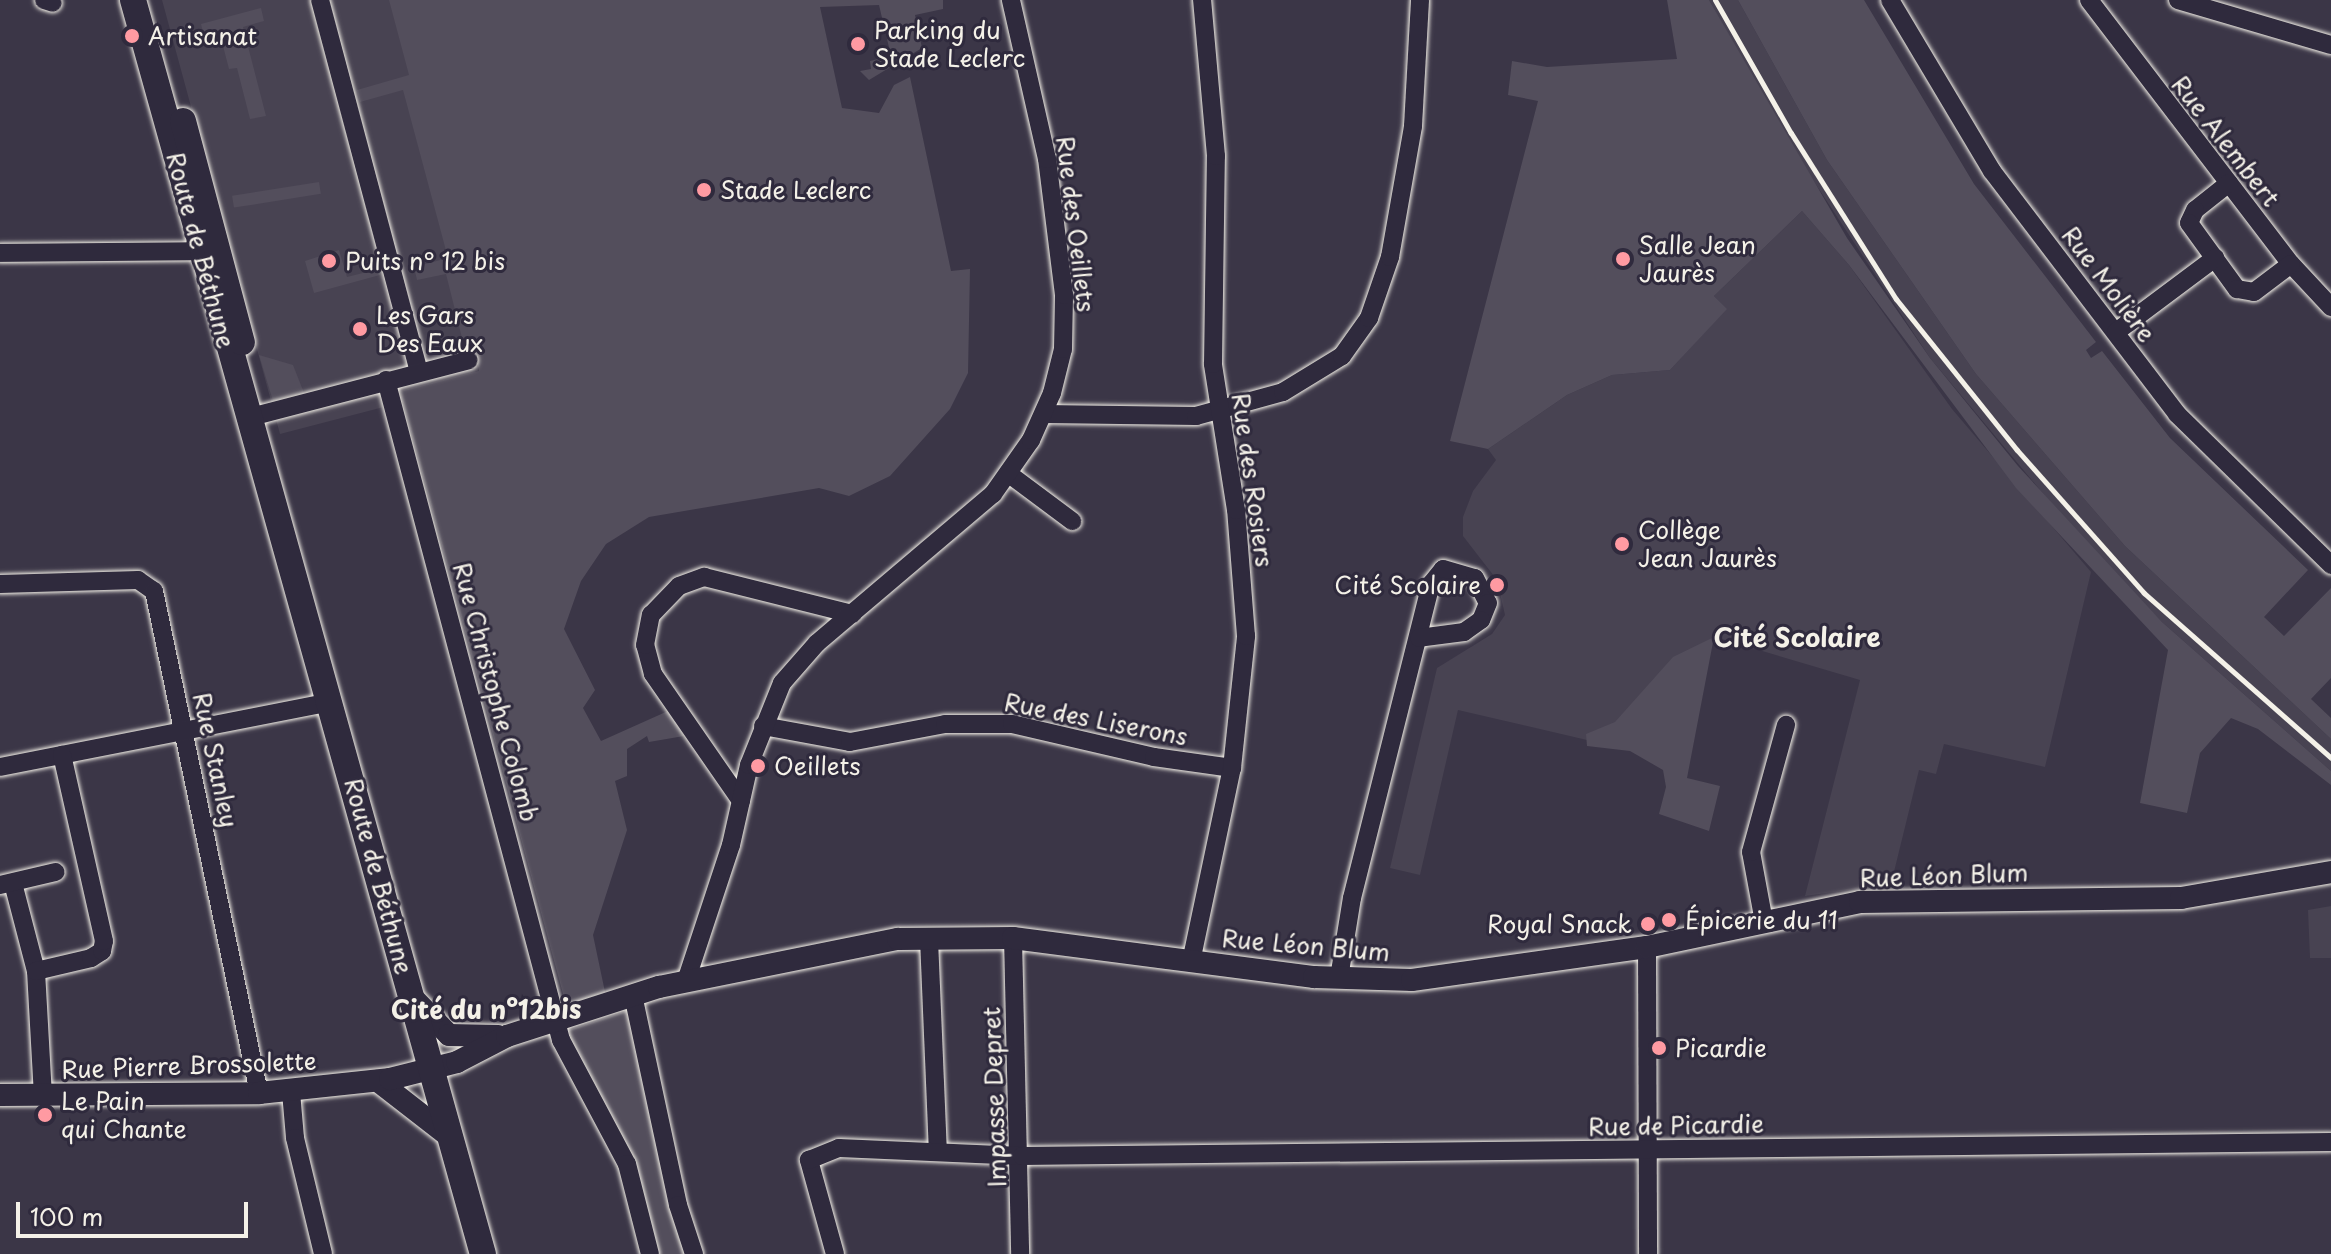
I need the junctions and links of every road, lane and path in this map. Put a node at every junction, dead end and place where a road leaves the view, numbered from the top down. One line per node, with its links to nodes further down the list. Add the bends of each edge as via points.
1 (133, 0): 12 (main road, Route de Béthune)
2 (149, 0): 12 (main road, Route de Béthune)
3 (320, 0): 19 (street)
4 (1011, 0): 22 (street, Rue des Oeillets, via 1047,159 1064,295 1063,349)
5 (1202, 0): 21 (street, Rue des Rosiers, via 1214,112 1213,364)
6 (1420, 0): 21 (street, via 1408,171 1390,257 1369,318 1342,356 1308,381)
7 (1890, 0): 17 (street, Rue Molière, via 1992,171)
8 (2089, 0): 11 (street, Rue Alembert)
9 (2178, 0): 10 (street)
10 (2331, 45)
11 (2229, 183): 14 (street, via 2190,219); 15 (street, Rue Alembert)
12 (211, 251): 13 (street); 23 (main road, Route de Béthune)
13 (0, 253)
14 (2215, 258): 15 (street, via 2237,289 2247,293); 17 (street)
15 (2291, 264): 16 (street, Rue Alembert)
16 (2331, 307)
17 (2116, 332): 26 (street, Rue Molière, via 2188,427)
18 (469, 360): 19 (street)
19 (419, 372): 20 (street)
20 (386, 380): 23 (street); 51 (street, Rue Christophe Colomb)
21 (1219, 408): 22 (street, via 1196,416); 36 (street, Rue des Rosiers, via 1238,526 1246,636)
22 (1044, 414): 24 (street, Rue des Oeillets)
23 (253, 416): 30 (main road, Route de Béthune, via 275,475 275,498)
24 (1009, 474): 25 (street); 28 (street, Rue des Oeillets)
25 (1072, 521)
26 (2331, 565)
27 (0, 584): 33 (street, Rue Stanley, via 138,580 154,591)
28 (852, 614): 32 (street, Rue des Oeillets, via 792,669); 37 (street, via 704,577 679,586 651,615 645,645 653,674)
29 (1419, 638): 47 (street, via 1352,898)
30 (332, 702): 33 (street); 50 (main road, Route de Béthune)
31 (1786, 725): 41 (street, via 1751,852)
32 (763, 726): 36 (street, Rue des Liserons, via 850,742 945,724 1012,724 1154,757); 37 (street, Rue des Oeillets)
33 (186, 732): 34 (street); 56 (street, Rue Stanley)
34 (62, 755): 35 (street); 46 (street, via 104,941 102,951 91,958)
35 (0, 767)
36 (1232, 768): 45 (street, Rue des Rosiers)
37 (741, 801): 48 (street, Rue des Oeillets)
38 (56, 872): 40 (street)
39 (2331, 872): 41 (street, Rue Léon Blum, via 2181,898 1877,900)
40 (7, 884): 46 (street)
41 (1764, 922): 44 (street, Rue Léon Blum)
42 (1013, 938): 43 (street, Rue Léon Blum); 45 (street, Rue Léon Blum); 63 (street, Impasse Depret)
43 (929, 939): 48 (street, Rue Léon Blum, via 811,954); 62 (street)
44 (1647, 947): 47 (street, Rue Léon Blum, via 1412,980); 61 (street)
45 (1191, 962): 47 (street, Rue Léon Blum)
46 (36, 971): 58 (street)
47 (1339, 978)
48 (686, 981): 49 (street, Rue Léon Blum)
49 (633, 995): 51 (street, Rue Léon Blum); 67 (street, via 678,1205)
50 (414, 999): 52 (street, via 434,1024 458,1038); 53 (main road, Route de Béthune)
51 (557, 1018): 52 (street, Rue Léon Blum); 66 (street, Rue Christophe Colomb, via 561,1040 627,1164)
52 (507, 1036): 53 (street, Rue Léon Blum)
53 (433, 1068): 54 (street, Rue Pierre Brossolette); 59 (main road, Route de Béthune)
54 (378, 1081): 55 (street, Rue Pierre Brossolette); 59 (street)
55 (291, 1092): 56 (street, Rue Pierre Brossolette); 64 (street, via 295,1138)
56 (259, 1093): 58 (street, Rue Pierre Brossolette)
57 (0, 1095): 58 (street, Rue Pierre Brossolette)
58 (43, 1095)
59 (450, 1137): 65 (main road, Route de Béthune)
60 (2331, 1142): 61 (street, Rue de Picardie)
61 (1649, 1150): 63 (street, Rue de Picardie); 70 (street)
62 (938, 1151): 63 (street, Rue de Picardie); 68 (street, Rue de Picardie, via 839,1148 809,1160)
63 (1022, 1156): 69 (street, Impasse Depret)
64 (323, 1254)
65 (483, 1254)
66 (650, 1254)
67 (694, 1254)
68 (835, 1254)
69 (1020, 1254)
70 (1648, 1254)

